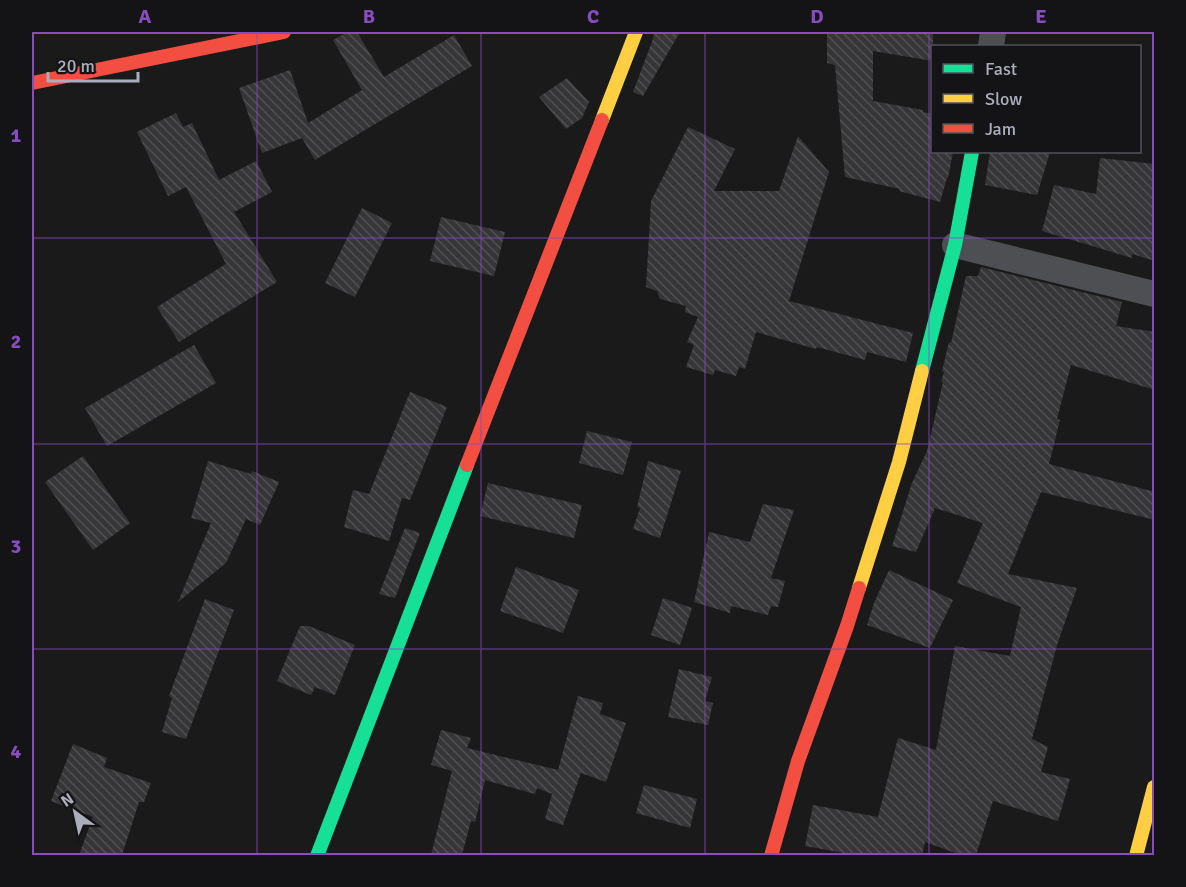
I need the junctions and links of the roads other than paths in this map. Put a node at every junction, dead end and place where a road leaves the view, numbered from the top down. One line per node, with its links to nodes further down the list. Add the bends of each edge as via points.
1 (636, 32): 8 (street)
2 (269, 33): 3 (street)
3 (32, 83)
4 (972, 153): 5 (street)
5 (955, 245): 6 (street); 9 (street, via 899,462 847,626 798,761)
6 (1155, 294)
7 (1155, 787): 10 (street)
8 (317, 855)
9 (771, 855)
10 (1136, 855)

